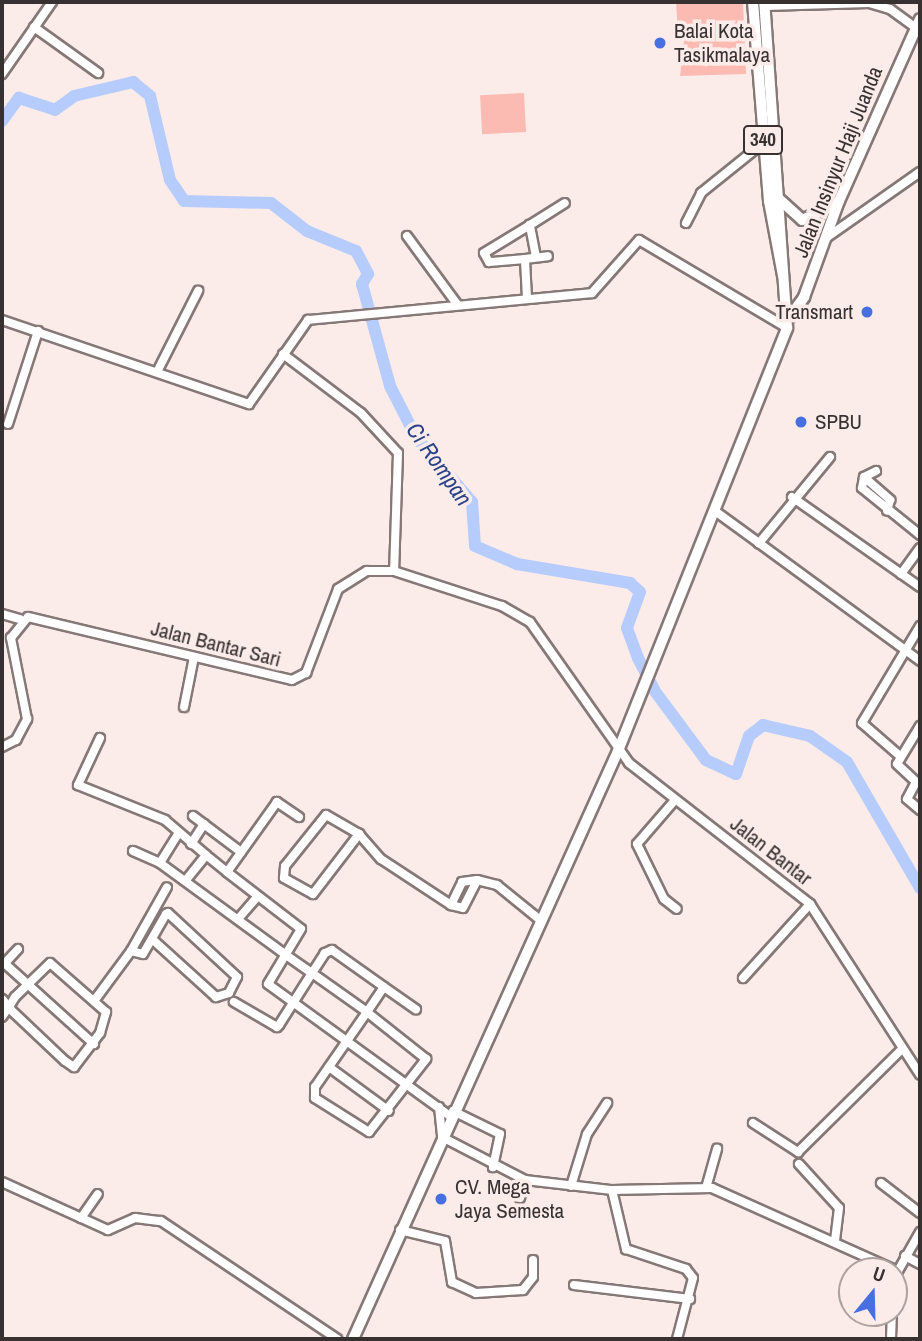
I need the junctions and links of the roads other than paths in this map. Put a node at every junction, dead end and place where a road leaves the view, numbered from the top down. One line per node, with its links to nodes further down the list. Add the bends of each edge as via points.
1 (52, 2): 5 (street)
2 (753, 2): 8 (main road, 340)
3 (764, 4): 4 (street, via 869,3); 8 (main road, 340)
4 (919, 26): 12 (main road, Jalan Insinyur Haji Juanda)
5 (34, 27): 6 (street); 7 (street)
6 (98, 73)
7 (2, 74)
8 (763, 77): 9 (main road, 340); 11 (main road, 340)
9 (763, 143): 14 (street, via 701,193); 23 (main road, 340)
10 (920, 172): 17 (street)
11 (779, 198): 12 (main road, via 802,220 828,213); 23 (main road, 340)
12 (839, 201): 17 (main road, Jalan Insinyur Haji Juanda)
13 (565, 203): 15 (street)
14 (687, 223)
15 (530, 225): 18 (street); 20 (street)
16 (407, 236): 26 (street)
17 (826, 238): 28 (main road, Jalan Insinyur Haji Juanda, via 804,298)
18 (499, 242): 22 (street); 22 (street, via 484,253 488,262)
19 (548, 256): 20 (street)
20 (536, 257): 21 (street)
21 (525, 259): 22 (street); 25 (street)
22 (505, 260)
23 (783, 276): 28 (main road)
24 (198, 291): 31 (street)
25 (527, 298): 26 (street); 28 (street, via 596,291 642,240)
26 (457, 304): 30 (street, via 380,316 308,320)
27 (2, 320): 29 (street)
28 (788, 323): 36 (main road, Jalan Insinyur Haji Juanda)
29 (38, 331): 31 (street); 32 (street)
30 (283, 354): 31 (street, via 251,403); 40 (street, via 362,413 398,453)
31 (158, 370)
32 (8, 424)
33 (830, 457): 35 (street)
34 (876, 471): 37 (street, via 864,477 890,500 887,511)
35 (792, 497): 38 (street); 41 (street)
36 (715, 511): 38 (street); 53 (main road, Jalan Insinyur Haji Juanda)
37 (920, 536)
38 (759, 543): 46 (street)
39 (920, 548): 41 (street)
40 (394, 571): 47 (street, Jalan Bantar Sari, via 367,571 338,589 300,677 284,680); 53 (street, Jalan Bantar Sari, via 524,616)
41 (901, 574): 42 (street)
42 (920, 587)
43 (2, 614): 44 (street, Jalan Bantar Sari)
44 (20, 619): 47 (street, Jalan Bantar Sari); 52 (street, via 10,646 26,691 27,719 16,740)
45 (920, 626): 46 (street)
46 (905, 650): 48 (street); 54 (street, via 862,723)
47 (194, 657): 49 (street)
48 (920, 661)
49 (184, 707)
50 (920, 726): 54 (street)
51 (100, 738): 61 (street, via 78,785 163,819)
52 (2, 747)
53 (618, 751): 56 (street, Jalan Bantar); 77 (main road, Jalan Insinyur Haji Juanda)
54 (900, 756): 55 (street, via 898,766)
55 (918, 780): 57 (street, via 907,799)
56 (675, 800): 73 (street, Jalan Bantar); 75 (street, via 637,844 664,899)
57 (920, 810)
58 (193, 816): 60 (street)
59 (299, 817): 65 (street, via 277,802)
60 (204, 824): 63 (street); 65 (street)
61 (178, 834): 63 (street); 67 (street)
62 (359, 835): 62 (street, via 313,894 284,878 285,866 326,815); 74 (street, via 382,859)
63 (191, 844): 66 (street)
64 (133, 851): 67 (street)
65 (241, 852): 68 (street)
66 (206, 855): 68 (street); 69 (street)
67 (160, 863): 69 (street)
68 (228, 872): 72 (street)
69 (186, 880): 76 (street)
70 (477, 880): 74 (street, via 462,882); 74 (street, via 463,908); 77 (street, via 497,885)
71 (167, 887): 80 (street)
72 (258, 897): 76 (street); 81 (street, via 301,929)
73 (810, 904): 84 (street); 97 (street, Jalan Bantar)
74 (451, 905)
75 (677, 909)
76 (238, 919): 81 (street)
77 (540, 920): 104 (main road, Jalan Insinyur Haji Juanda)
78 (152, 939): 78 (street, via 166,914 237,977 229,993 216,997); 80 (street, via 142,955)
79 (18, 948): 82 (street)
80 (131, 951): 89 (street)
81 (286, 955): 83 (street); 88 (street, via 268,984)
82 (3, 962): 85 (street)
83 (312, 973): 86 (street, via 332,950); 88 (street); 93 (street)
84 (743, 978)
85 (30, 982): 89 (street, via 55,964); 91 (street); 96 (street)
86 (384, 987): 92 (street); 93 (street)
87 (2, 999): 91 (street)
88 (294, 1001): 90 (street, via 274,1028); 95 (street)
89 (94, 1002): 96 (street, via 106,1012)
90 (234, 1002)
91 (9, 1007): 94 (street); 96 (street, via 74,1067)
92 (416, 1009)
93 (367, 1012): 95 (street); 100 (street, via 426,1056)
94 (2, 1017)
95 (348, 1040): 98 (street); 100 (street)
96 (94, 1044)
97 (901, 1051): 99 (street, Jalan Bantar); 105 (street, via 798,1152)
98 (329, 1067): 103 (street); 103 (street, via 315,1098 364,1132)
99 (920, 1075)
100 (408, 1085): 102 (street); 103 (street)
101 (607, 1103): 113 (street, via 580,1151)
102 (439, 1107): 104 (street); 106 (street)
103 (389, 1111)
104 (452, 1114): 106 (main road, Jalan Insinyur Haji Juanda); 109 (street, via 500,1134)
105 (753, 1123)
106 (442, 1138): 109 (street); 120 (main road, Jalan Insinyur Haji Juanda)
107 (717, 1149): 114 (street)
108 (799, 1164): 122 (street, via 839,1208)
109 (493, 1167): 110 (street)
110 (525, 1180): 113 (street); 117 (street)
111 (2, 1182): 119 (street)
112 (881, 1183): 118 (street)
113 (571, 1186): 115 (street)
114 (706, 1188): 115 (street); 122 (street)
115 (612, 1190): 128 (street, via 616,1225 629,1252 691,1273)
116 (98, 1194): 119 (street)
117 (520, 1198)
118 (920, 1213)
119 (81, 1218): 129 (street, via 108,1230 135,1218 161,1221)
120 (400, 1230): 125 (street, via 446,1241 452,1282 476,1293 523,1290 533,1277); 130 (main road, Jalan Insinyur Haji Juanda)
121 (920, 1232): 123 (street)
122 (835, 1242): 124 (street)
123 (905, 1256): 126 (street)
124 (863, 1257)
125 (533, 1260)
126 (920, 1264)
127 (575, 1285): 128 (street)
128 (690, 1299): 131 (street)
129 (337, 1339)
130 (353, 1339)
131 (677, 1339)

